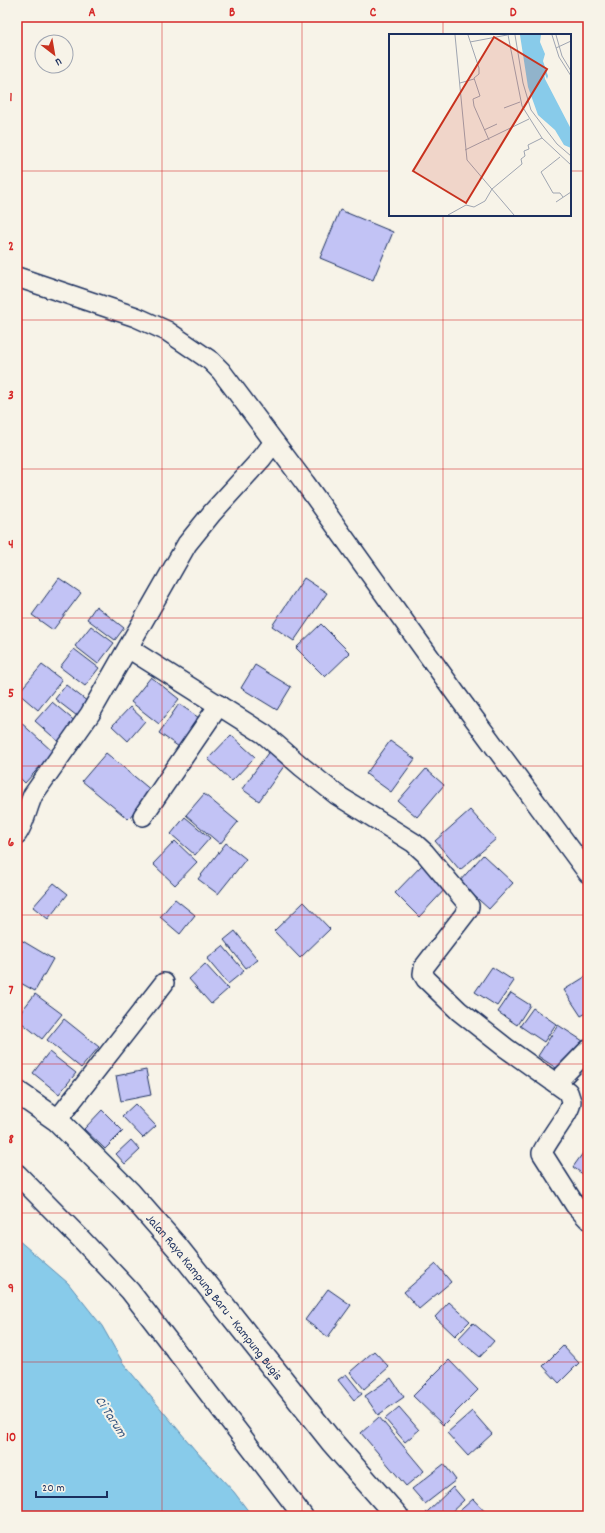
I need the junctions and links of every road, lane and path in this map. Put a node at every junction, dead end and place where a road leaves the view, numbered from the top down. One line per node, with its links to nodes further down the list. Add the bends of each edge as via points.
1 (17, 277): 2 (street, via 136,317 168,331 221,371)
2 (274, 442): 3 (street, via 188,544); 7 (street)
3 (128, 648): 4 (street); 6 (street, via 90,714 33,795)
4 (219, 705): 5 (street); 10 (street, via 264,734 337,795 402,834 425,853 469,906 424,967 424,974 459,1011)
5 (143, 816)
6 (17, 834)
7 (588, 873)
8 (164, 984): 12 (street)
9 (588, 1050): 10 (street)
10 (556, 1083): 14 (street, via 568,1092 571,1102 542,1153 575,1205)
11 (17, 1092): 12 (street, Jalan Raya Kampung Baru - Kampung Bugis)
12 (56, 1120): 16 (street, Jalan Raya Kampung Baru - Kampung Bugis, via 129,1192 177,1247 332,1442)
13 (17, 1174): 15 (street, via 130,1292)
14 (588, 1219)
15 (303, 1516)
16 (397, 1516)

